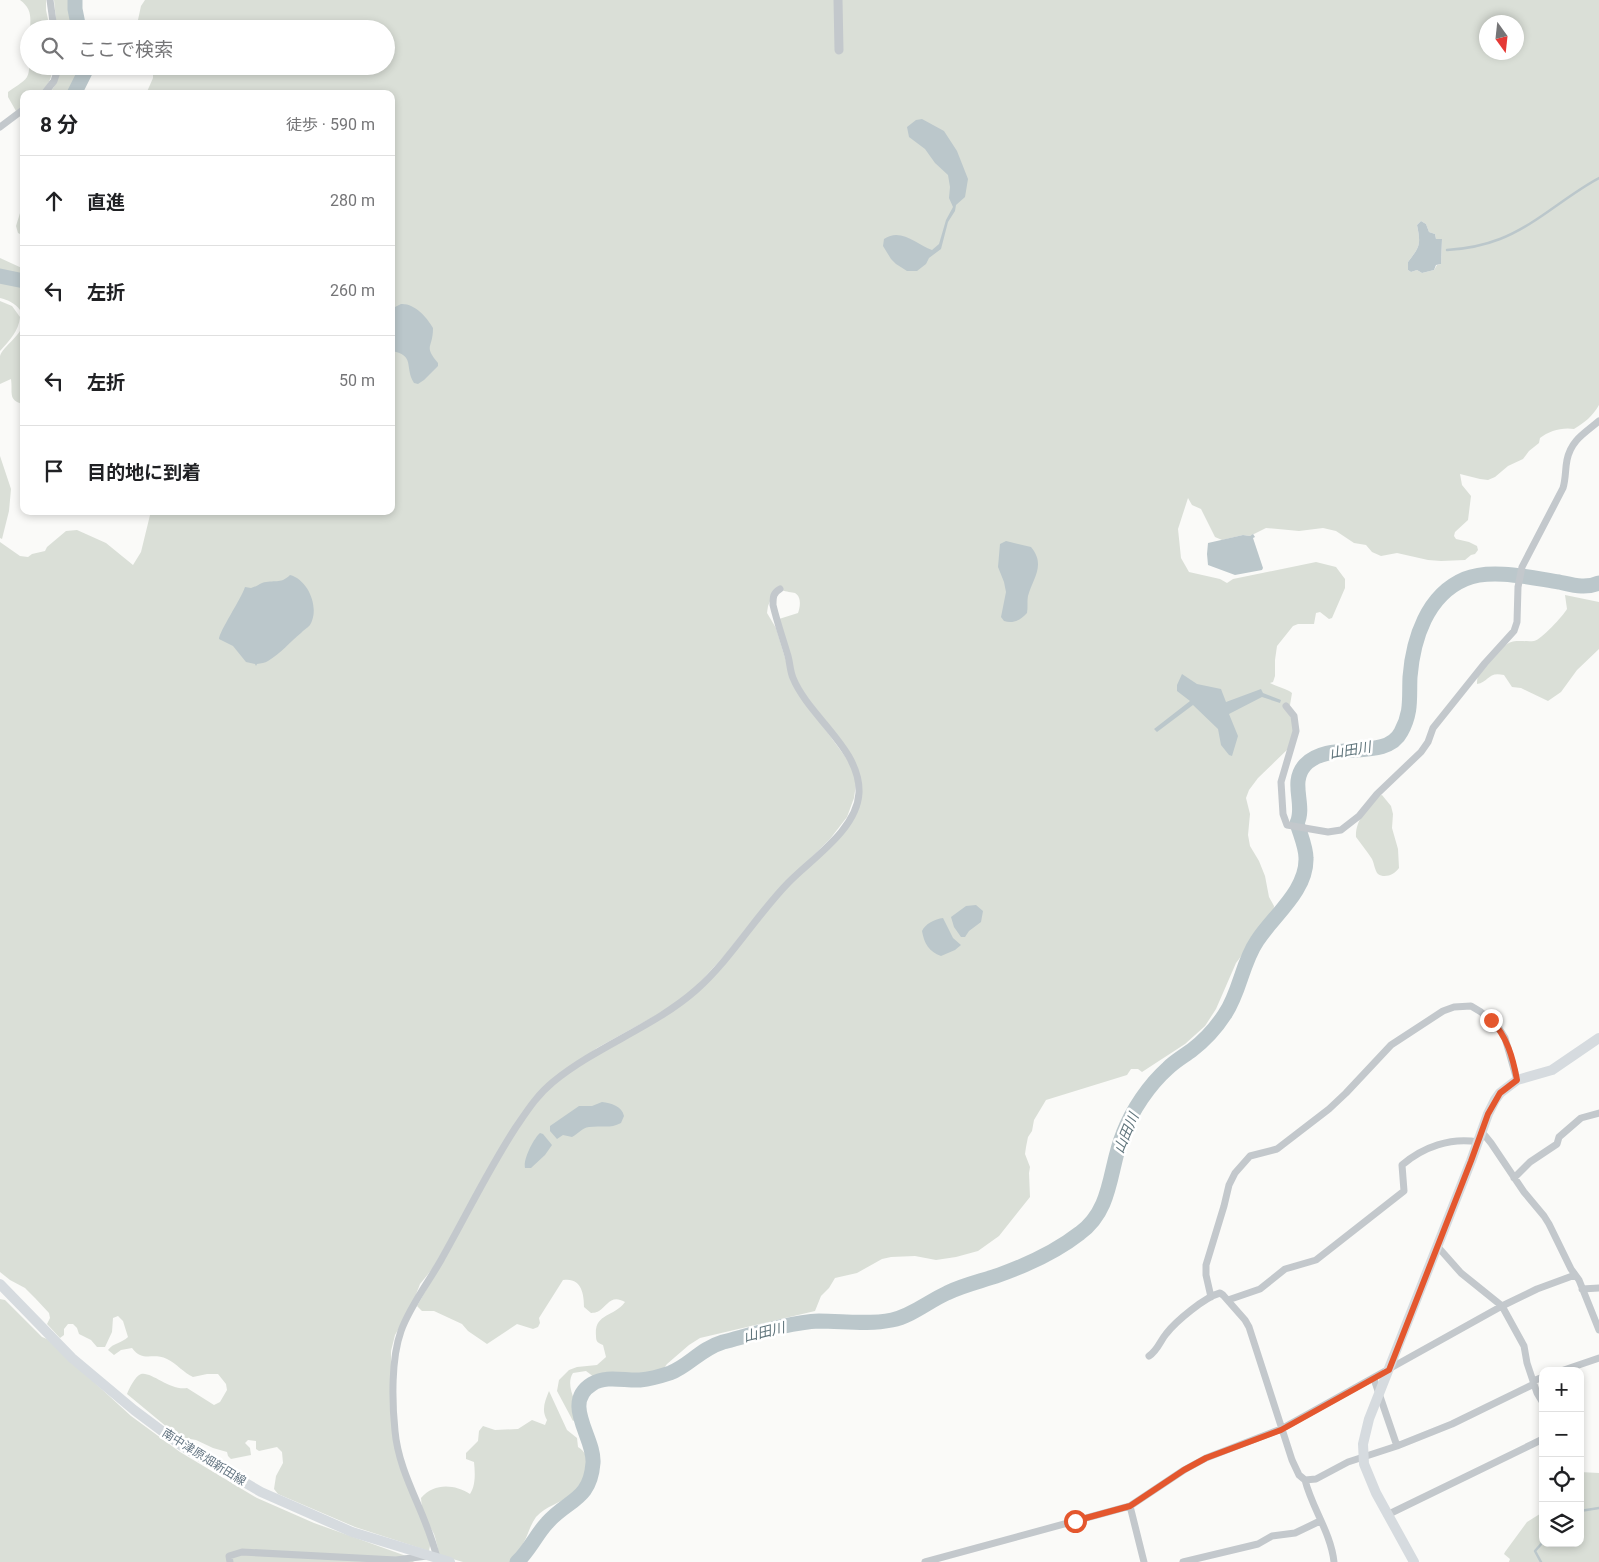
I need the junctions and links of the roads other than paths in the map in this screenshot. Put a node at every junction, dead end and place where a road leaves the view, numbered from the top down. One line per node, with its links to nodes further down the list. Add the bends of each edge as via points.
1 (50, 0): 3 (street)
2 (838, 0): 4 (street)
3 (53, 20)
4 (839, 50)
5 (56, 75): 6 (street)
6 (47, 90)
7 (20, 112): 8 (street)
8 (0, 127)
9 (1599, 421): 11 (street, via 1578,437 1571,448 1563,488 1522,567 1514,631 1434,728 1420,752 1348,826 1334,832 1287,825 1280,782 1296,731 1294,716)
10 (780, 589): 44 (street, via 773,596 773,605 793,679 855,768 859,798 844,829 776,896 704,983 674,1008 598,1050 554,1081 535,1098 498,1154 399,1334 394,1374 395,1431 404,1470 434,1542)
11 (1286, 706)
12 (1599, 1038): 13 (main road, via 1552,1070)
13 (1517, 1080): 15 (main road, via 1500,1093); 23 (street, via 1505,1038 1498,1027 1471,1006 1449,1009 1391,1045 1328,1109 1277,1149 1250,1156 1235,1173 1206,1264)
14 (1599, 1113): 17 (street, via 1581,1118 1559,1137 1557,1144 1530,1162)
15 (1482, 1132): 16 (main road); 17 (street)
16 (1478, 1142): 18 (main road); 24 (street, via 1432,1146 1417,1154 1402,1165 1404,1191 1316,1260 1286,1269 1260,1290)
17 (1514, 1178): 19 (street, via 1544,1216)
18 (1438, 1247): 25 (street, via 1461,1272); 30 (main road)
19 (1575, 1275): 21 (street); 25 (street)
20 (0, 1284): 44 (main road, 南中津原畑新田線, via 72,1358 182,1446 261,1492 352,1532)
21 (1582, 1288): 22 (street); 26 (street)
22 (1599, 1288)
23 (1211, 1297): 24 (street, via 1220,1293); 27 (street, via 1172,1327)
24 (1228, 1300): 36 (street, via 1248,1327)
25 (1502, 1306): 30 (street); 33 (street, via 1524,1346)
26 (1599, 1330)
27 (1150, 1356)
28 (1599, 1358): 29 (street)
29 (1573, 1367)
30 (1389, 1370): 31 (street); 35 (main road)
31 (1374, 1379): 35 (street); 36 (street)
32 (1539, 1379): 33 (street)
33 (1534, 1382): 34 (street); 38 (street, via 1464,1419)
34 (1539, 1394)
35 (1378, 1396): 38 (street); 39 (main road, via 1366,1429)
36 (1281, 1430): 40 (street, via 1300,1476); 41 (street, via 1206,1458)
37 (1539, 1441): 42 (street)
38 (1397, 1446): 39 (street)
39 (1363, 1457): 40 (street, via 1316,1479); 42 (main road)
40 (1305, 1480): 43 (street)
41 (1130, 1506): 47 (street); 48 (street)
42 (1387, 1515): 51 (main road)
43 (1320, 1521): 49 (street, via 1295,1533 1272,1536 1258,1544); 50 (street, via 1330,1542)
44 (434, 1557): 45 (street, via 396,1560 242,1552 229,1556); 46 (main road, 南中津原畑新田線)
45 (230, 1562)
46 (450, 1562)
47 (925, 1562)
48 (1144, 1562)
49 (1183, 1562)
50 (1334, 1562)
51 (1414, 1562)

